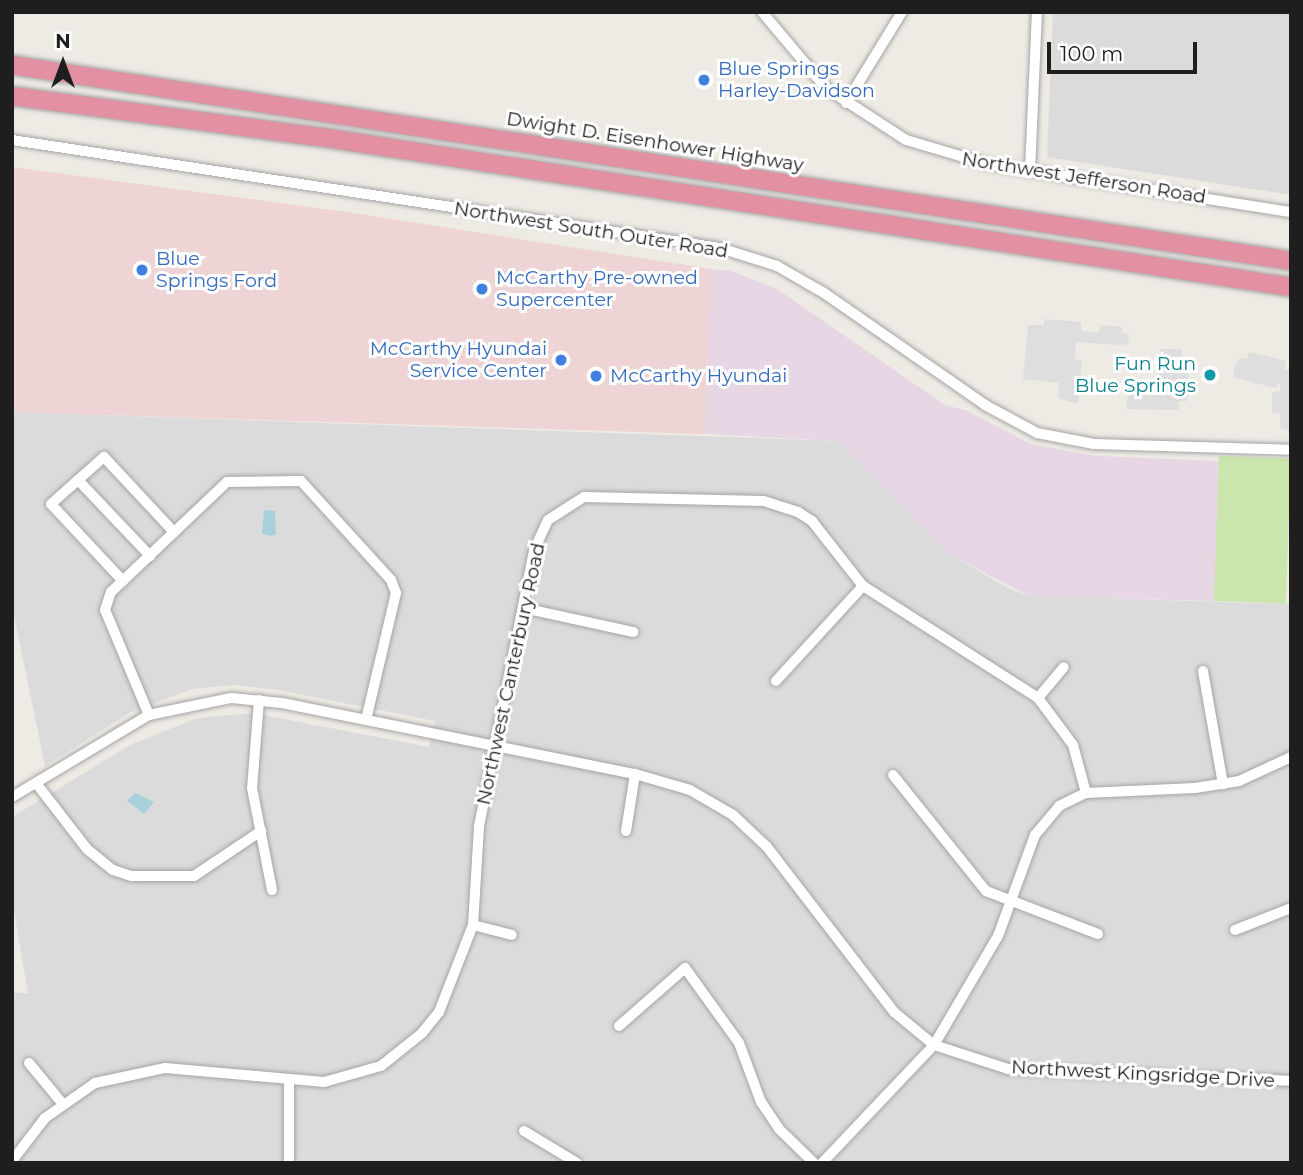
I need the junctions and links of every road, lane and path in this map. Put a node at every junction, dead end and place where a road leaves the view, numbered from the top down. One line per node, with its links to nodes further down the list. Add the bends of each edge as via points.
1 (762, 12): 6 (street, Northwest Jefferson Road, via 804,65)
2 (902, 12): 6 (street)
3 (1037, 12): 8 (street)
4 (12, 65): 10 (highway, Dwight D. Eisenhower Highway)
5 (12, 96): 11 (highway, via 341,141)
6 (846, 103): 8 (street, Northwest Jefferson Road, via 906,141 946,155)
7 (12, 139): 12 (street, Northwest South Outer Road, via 720,248 777,266 824,293 985,405 1037,433 1094,444)
8 (1030, 171): 9 (street, Northwest Jefferson Road)
9 (1291, 212)
10 (1291, 261)
11 (1291, 287)
12 (1291, 450)
13 (78, 480): 14 (street, via 104,457); 15 (street); 16 (street, via 51,504)
14 (174, 532): 15 (street); 26 (street, via 227,482 301,481 307,485 391,580 396,593)
15 (150, 555): 16 (street)
16 (123, 581): 25 (street, via 110,592 105,610)
17 (863, 586): 18 (street, Northwest Canterbury Road, via 812,522 780,505 601,495 569,503 548,520 534,550); 22 (street); 23 (street, Northwest Canterbury Road)
18 (523, 608): 19 (street); 27 (street, Northwest Canterbury Road)
19 (633, 632)
20 (1064, 667): 23 (street)
21 (1203, 671): 32 (street)
22 (776, 681)
23 (1038, 698): 33 (street, Northwest Canterbury Road, via 1073,745)
24 (259, 700): 25 (street, Northwest Kingsridge Drive, via 201,701); 26 (street, Northwest Kingsridge Drive); 35 (street, via 252,788)
25 (149, 715): 31 (street, Northwest Kingsridge Drive)
26 (366, 720): 27 (street, Northwest Kingsridge Drive)
27 (496, 746): 29 (street, Northwest Kingsridge Drive); 40 (street, Northwest Canterbury Road, via 479,826)
28 (1291, 757): 32 (street)
29 (635, 774): 36 (street); 45 (street, Northwest Kingsridge Drive, via 690,790 733,815 767,847 894,1012)
30 (893, 775): 38 (street, via 975,880)
31 (36, 783): 34 (street, Northwest Kingsridge Drive); 35 (street, via 86,849 113,870 132,876 194,876)
32 (1223, 784): 33 (street)
33 (1086, 793): 38 (street, via 1045,818)
34 (12, 797)
35 (261, 831): 37 (street)
36 (626, 831)
37 (271, 890)
38 (1010, 902): 42 (street); 45 (street, via 989,955)
39 (1291, 908): 41 (street)
40 (473, 925): 43 (street); 47 (street, Northwest Canterbury Road, via 439,1012 403,1051 358,1075 324,1082)
41 (1235, 930)
42 (1098, 934)
43 (512, 935)
44 (619, 1026): 54 (street, via 685,968 739,1043 761,1102 779,1129)
45 (934, 1045): 48 (street, Northwest Kingsridge Drive, via 1008,1069); 55 (street)
46 (29, 1063): 49 (street)
47 (289, 1081): 49 (street, Northwest Canterbury Road, via 228,1071 165,1068 94,1083); 52 (street)
48 (1291, 1081)
49 (62, 1103): 51 (street, Northwest Canterbury Road, via 32,1131)
50 (524, 1131): 53 (street)
51 (12, 1161)
52 (289, 1163)
53 (577, 1163)
54 (814, 1163)
55 (822, 1163)

